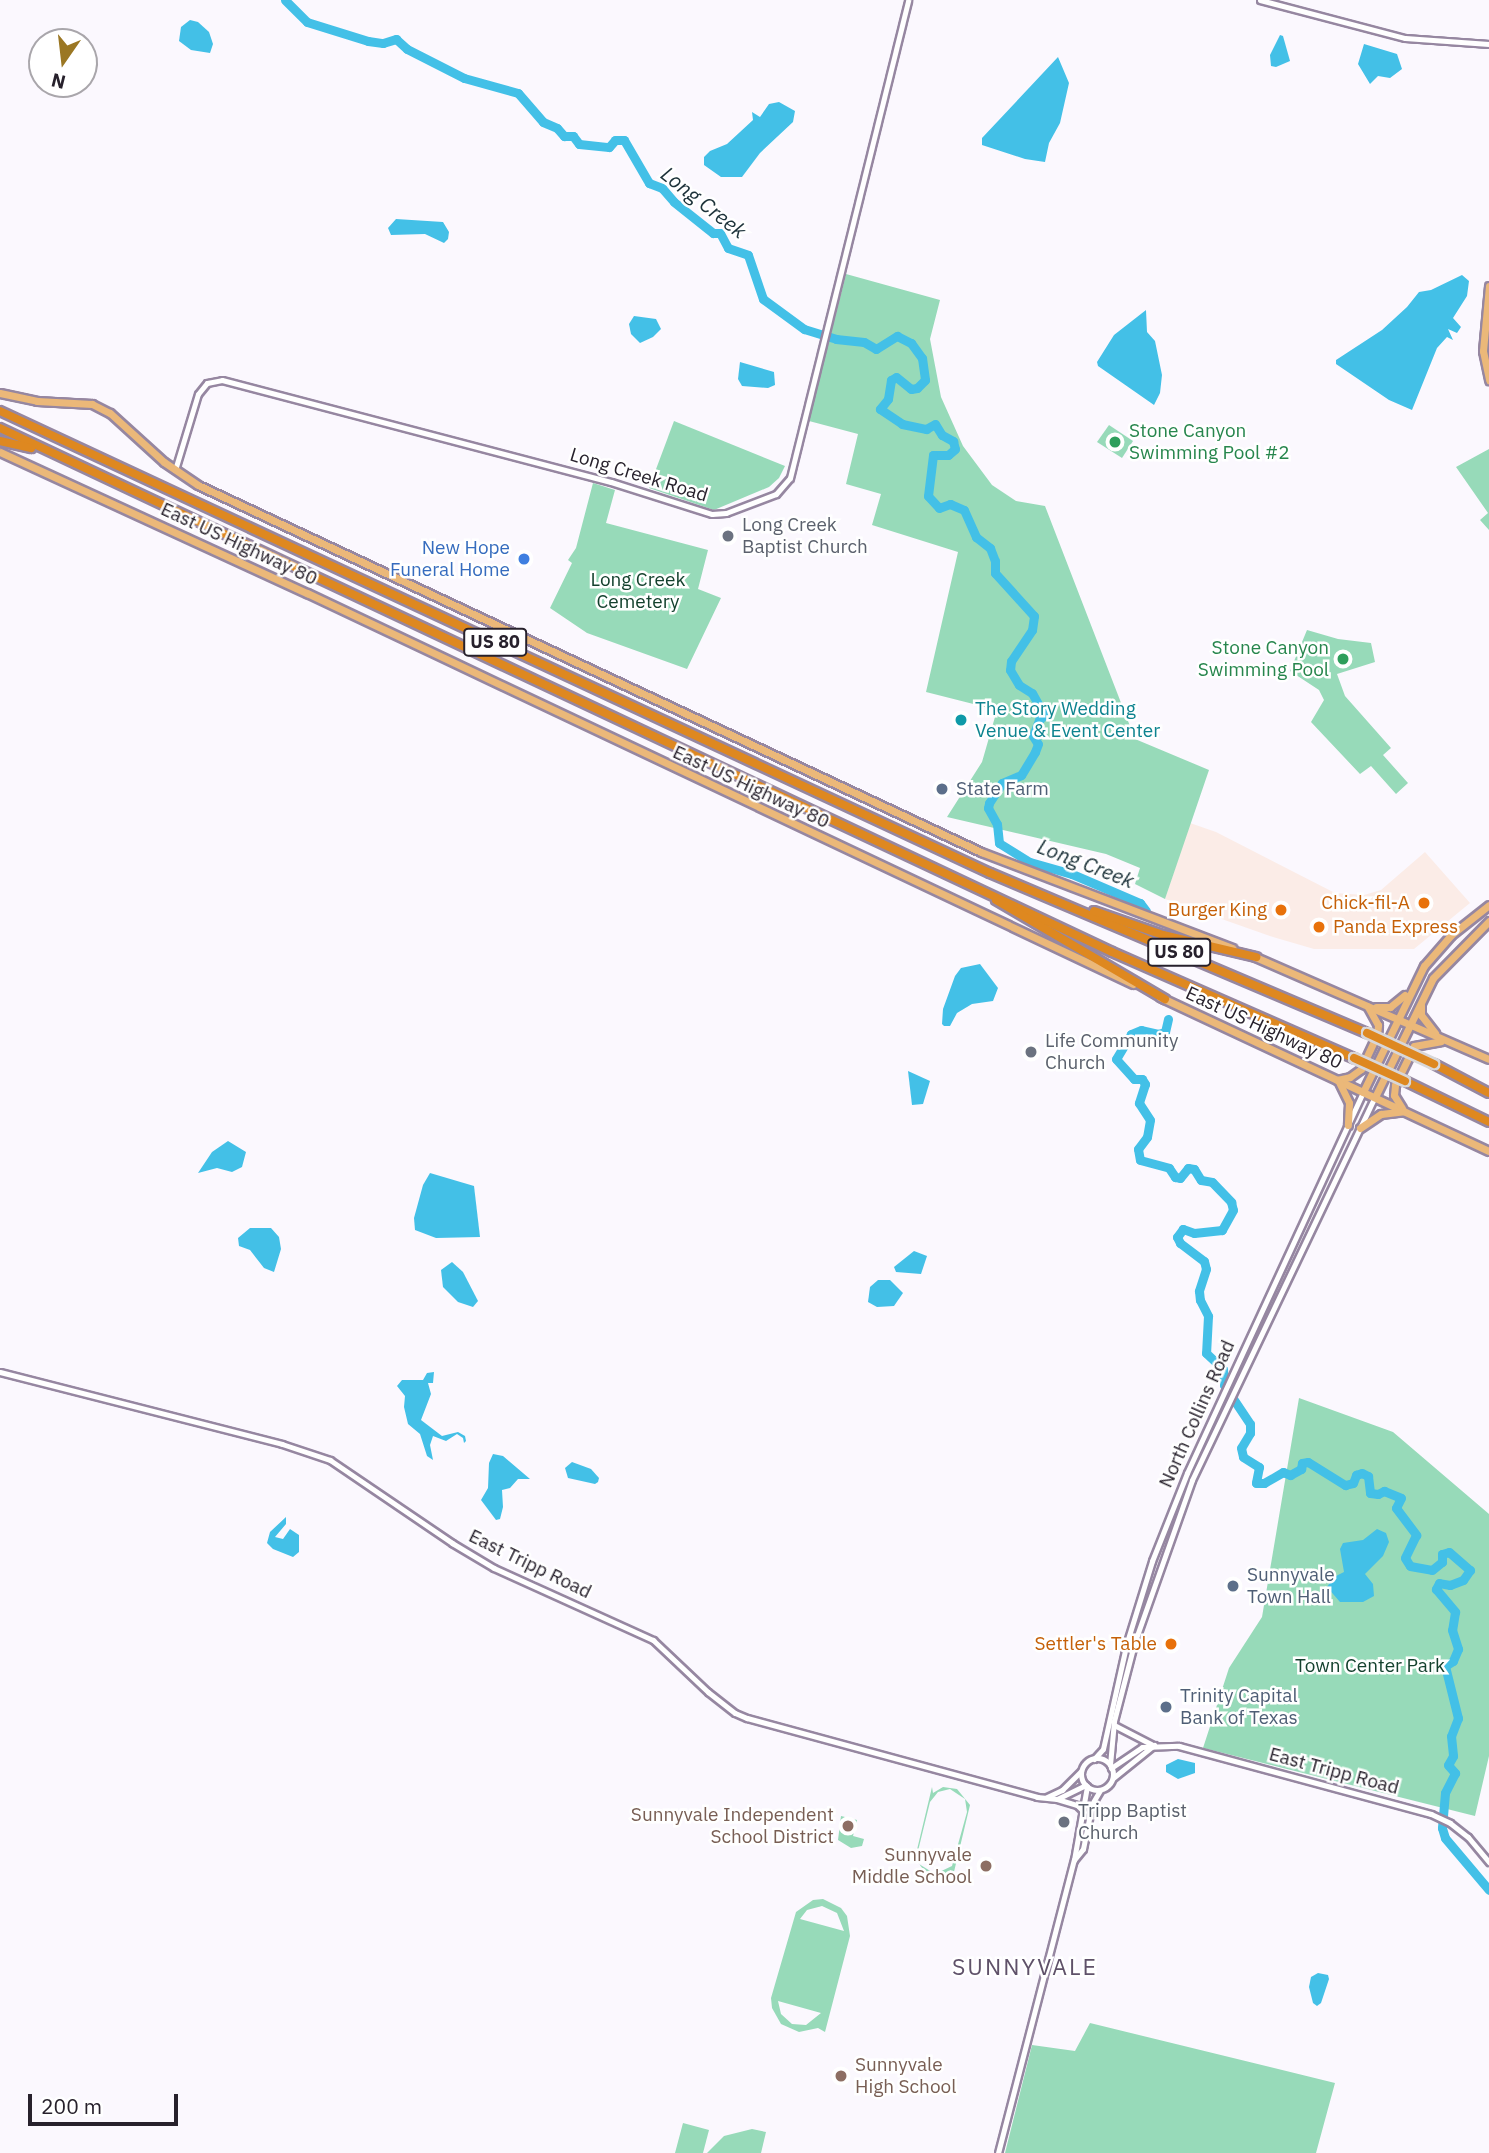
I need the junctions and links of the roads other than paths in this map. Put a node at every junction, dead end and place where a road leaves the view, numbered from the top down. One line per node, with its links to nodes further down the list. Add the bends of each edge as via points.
1 (908, 0): 12 (street, Long Creek Road, via 790,478 776,494 726,513 704,512 611,482 222,380 207,383 198,394)
2 (1260, 0): 3 (street, via 1405,38)
3 (1489, 44)
4 (1489, 286): 5 (main road, via 1483,351)
5 (1489, 380)
6 (0, 393): 12 (main road, East US Highway 80, via 37,401 92,404 110,413)
7 (0, 411): 13 (highway, US 80)
8 (0, 428): 11 (highway, US 80)
9 (0, 441): 11 (highway)
10 (0, 452): 19 (main road, East US Highway 80)
11 (67, 461): 14 (highway, US 80)
12 (175, 470): 17 (main road, East US Highway 80, via 446,603 981,852)
13 (990, 873): 17 (highway, via 1163,936); 28 (highway, US 80, bridge, via 1367,1033)
14 (982, 890): 19 (highway); 31 (highway, US 80, bridge)
15 (1489, 905): 18 (main road, via 1451,935)
16 (1489, 921): 21 (main road, via 1433,978)
17 (1256, 957): 20 (main road, East US Highway 80)
18 (1413, 985): 20 (main road, via 1390,1007); 22 (main road)
19 (1165, 999): 26 (main road, East US Highway 80)
20 (1365, 1004): 22 (main road, East US Highway 80); 26 (main road, via 1375,1014 1377,1035 1361,1069)
21 (1421, 1004): 23 (main road); 24 (main road, via 1429,1029)
22 (1397, 1020): 23 (main road, East US Highway 80); 27 (main road)
23 (1410, 1026): 24 (main road, East US Highway 80); 29 (main road)
24 (1451, 1043): 25 (main road, East US Highway 80); 30 (main road, via 1432,1040 1414,1046 1394,1095)
25 (1489, 1059)
26 (1337, 1080): 27 (main road, East US Highway 80); 32 (main road, via 1349,1103)
27 (1363, 1092): 29 (main road, East US Highway 80); 32 (street, North Collins Road)
28 (1489, 1093)
29 (1375, 1097): 30 (main road, East US Highway 80); 33 (street, North Collins Road)
30 (1405, 1111): 33 (main road, via 1381,1114); 34 (main road, East US Highway 80)
31 (1489, 1122)
32 (1348, 1125): 35 (street, North Collins Road)
33 (1360, 1128): 36 (street, North Collins Road)
34 (1489, 1151)
35 (1278, 1276): 36 (street); 38 (street, North Collins Road)
36 (1287, 1281): 39 (street, North Collins Road)
37 (0, 1372): 53 (street, East Tripp Road, via 323,1457 494,1568 653,1640 735,1713 817,1740)
38 (1210, 1419): 39 (street); 40 (street, North Collins Road)
39 (1218, 1422): 41 (street, North Collins Road)
40 (1167, 1523): 41 (street); 42 (street, North Collins Road)
41 (1175, 1526): 43 (street, North Collins Road)
42 (1131, 1628): 43 (street); 44 (street, North Collins Road)
43 (1138, 1630): 44 (street, North Collins Road)
44 (1122, 1675): 45 (street, North Collins Road); 47 (street, North Collins Road, via 1105,1745)
45 (1114, 1725): 46 (street); 48 (street, North Collins Road)
46 (1154, 1745): 48 (street, via 1136,1749); 50 (street); 57 (street, East Tripp Road, via 1179,1746 1435,1815 1453,1825)
47 (1094, 1759): 48 (street); 49 (street)
48 (1111, 1767): 50 (street)
49 (1083, 1768): 51 (street); 53 (street, via 1062,1790)
50 (1112, 1778): 52 (street)
51 (1086, 1786): 52 (street); 54 (street); 55 (street)
52 (1100, 1790): 56 (street, via 1092,1804 1083,1849)
53 (1037, 1797): 54 (street, East Tripp Road)
54 (1057, 1799): 55 (street)
55 (1084, 1812): 56 (street)
56 (1074, 1860): 58 (street)
57 (1489, 1862)
58 (998, 2153)

